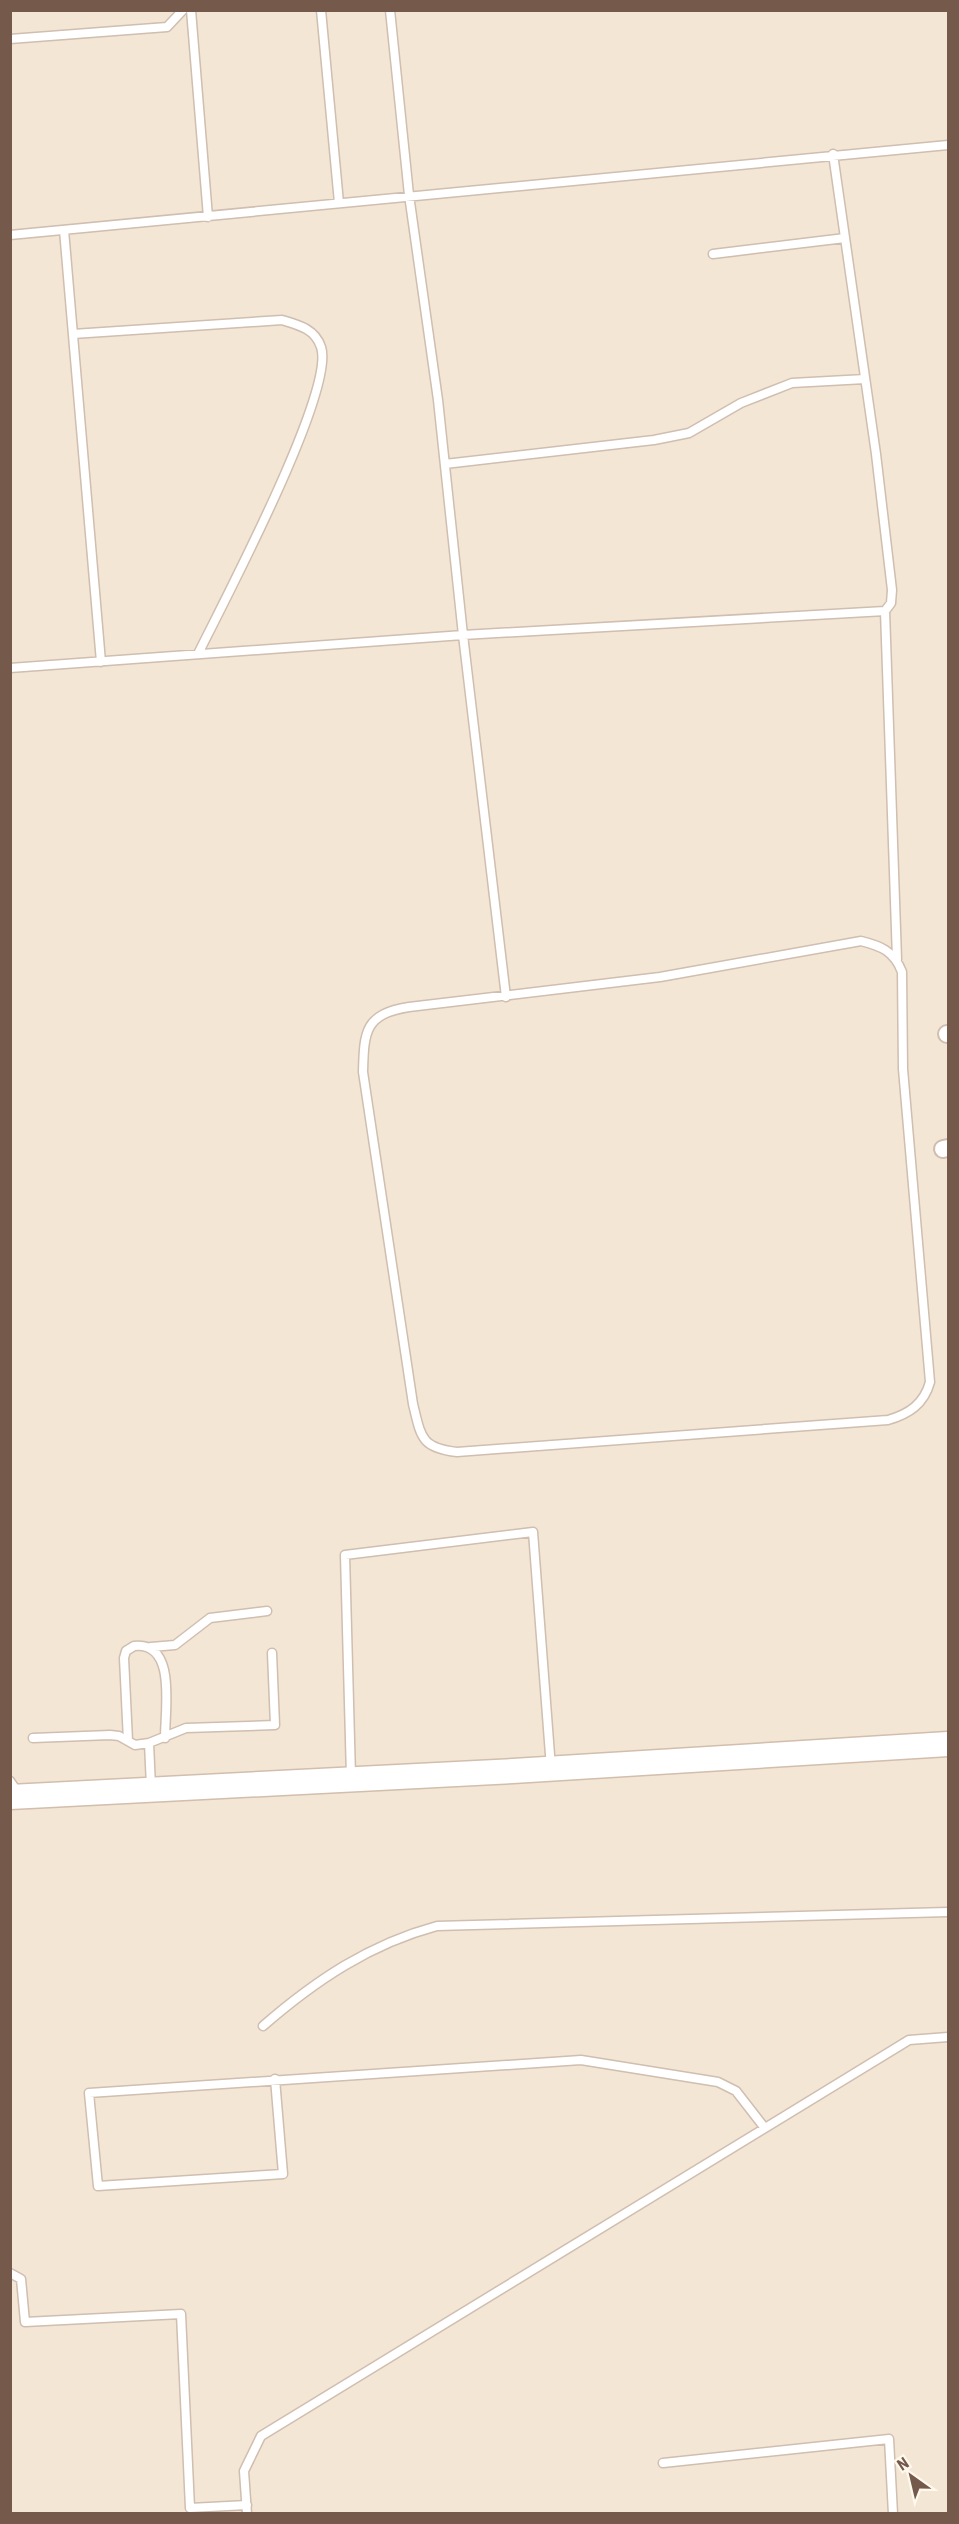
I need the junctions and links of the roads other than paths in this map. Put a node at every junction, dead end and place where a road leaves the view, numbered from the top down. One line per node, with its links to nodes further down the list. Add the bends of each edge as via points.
1 (183, 10): 5 (lane, via 167,27)
2 (190, 10): 10 (lane)
3 (321, 10): 9 (lane)
4 (390, 10): 8 (lane)
5 (10, 39)
6 (948, 145): 7 (lane)
7 (833, 154): 8 (lane); 13 (lane)
8 (409, 195): 9 (lane); 17 (lane)
9 (339, 203): 10 (lane)
10 (208, 217): 11 (lane)
11 (64, 230): 12 (lane); 15 (lane)
12 (10, 235)
13 (845, 238): 14 (lane); 16 (lane)
14 (713, 254)
15 (73, 334): 20 (lane, via 282,320 303,326 314,334 322,348 322,376 285,476); 21 (lane)
16 (865, 380): 17 (lane, via 792,383 741,403 689,433 654,440); 18 (lane, via 892,590 891,603)
17 (445, 464): 19 (lane)
18 (885, 611): 19 (lane); 23 (lane)
19 (463, 635): 20 (lane); 24 (lane)
20 (198, 654): 21 (lane)
21 (101, 662): 22 (lane)
22 (10, 668)
23 (897, 959): 24 (lane, via 882,947 861,941 660,977); 24 (lane, via 902,972 904,1080 930,1382 924,1400 904,1415 888,1420 457,1452 435,1449 422,1436 413,1404 363,1072 364,1042 375,1019 388,1010)
24 (506, 997)
25 (267, 1611): 26 (lane, via 210,1618 175,1645)
26 (151, 1647): 28 (lane, via 159,1654 165,1674); 30 (lane, via 134,1646 124,1658)
27 (272, 1653): 28 (lane, via 275,1725 186,1728)
28 (165, 1737): 31 (lane)
29 (33, 1738): 30 (lane, via 110,1735)
30 (128, 1741): 31 (lane, via 135,1745)
31 (149, 1743): 35 (lane)
32 (943, 1749): 33 (street)
33 (550, 1768): 34 (street); 34 (lane, via 533,1533 345,1555)
34 (351, 1779): 35 (street)
35 (152, 1790): 36 (street)
36 (14, 1792)
37 (948, 1912): 38 (lane, via 437,1926 401,1935 352,1960 299,1995)
38 (263, 2026)
39 (948, 2037): 41 (lane, via 909,2040)
40 (274, 2079): 40 (lane, via 283,2174 98,2186 89,2093); 41 (lane, via 581,2060 718,2082 736,2091)
41 (764, 2127): 44 (lane, via 261,2436 244,2471)
42 (10, 2273): 45 (lane, via 21,2279 25,2322 181,2314)
43 (663, 2463): 46 (lane, via 889,2439)
44 (247, 2510): 45 (lane)
45 (190, 2511)
46 (893, 2514)

